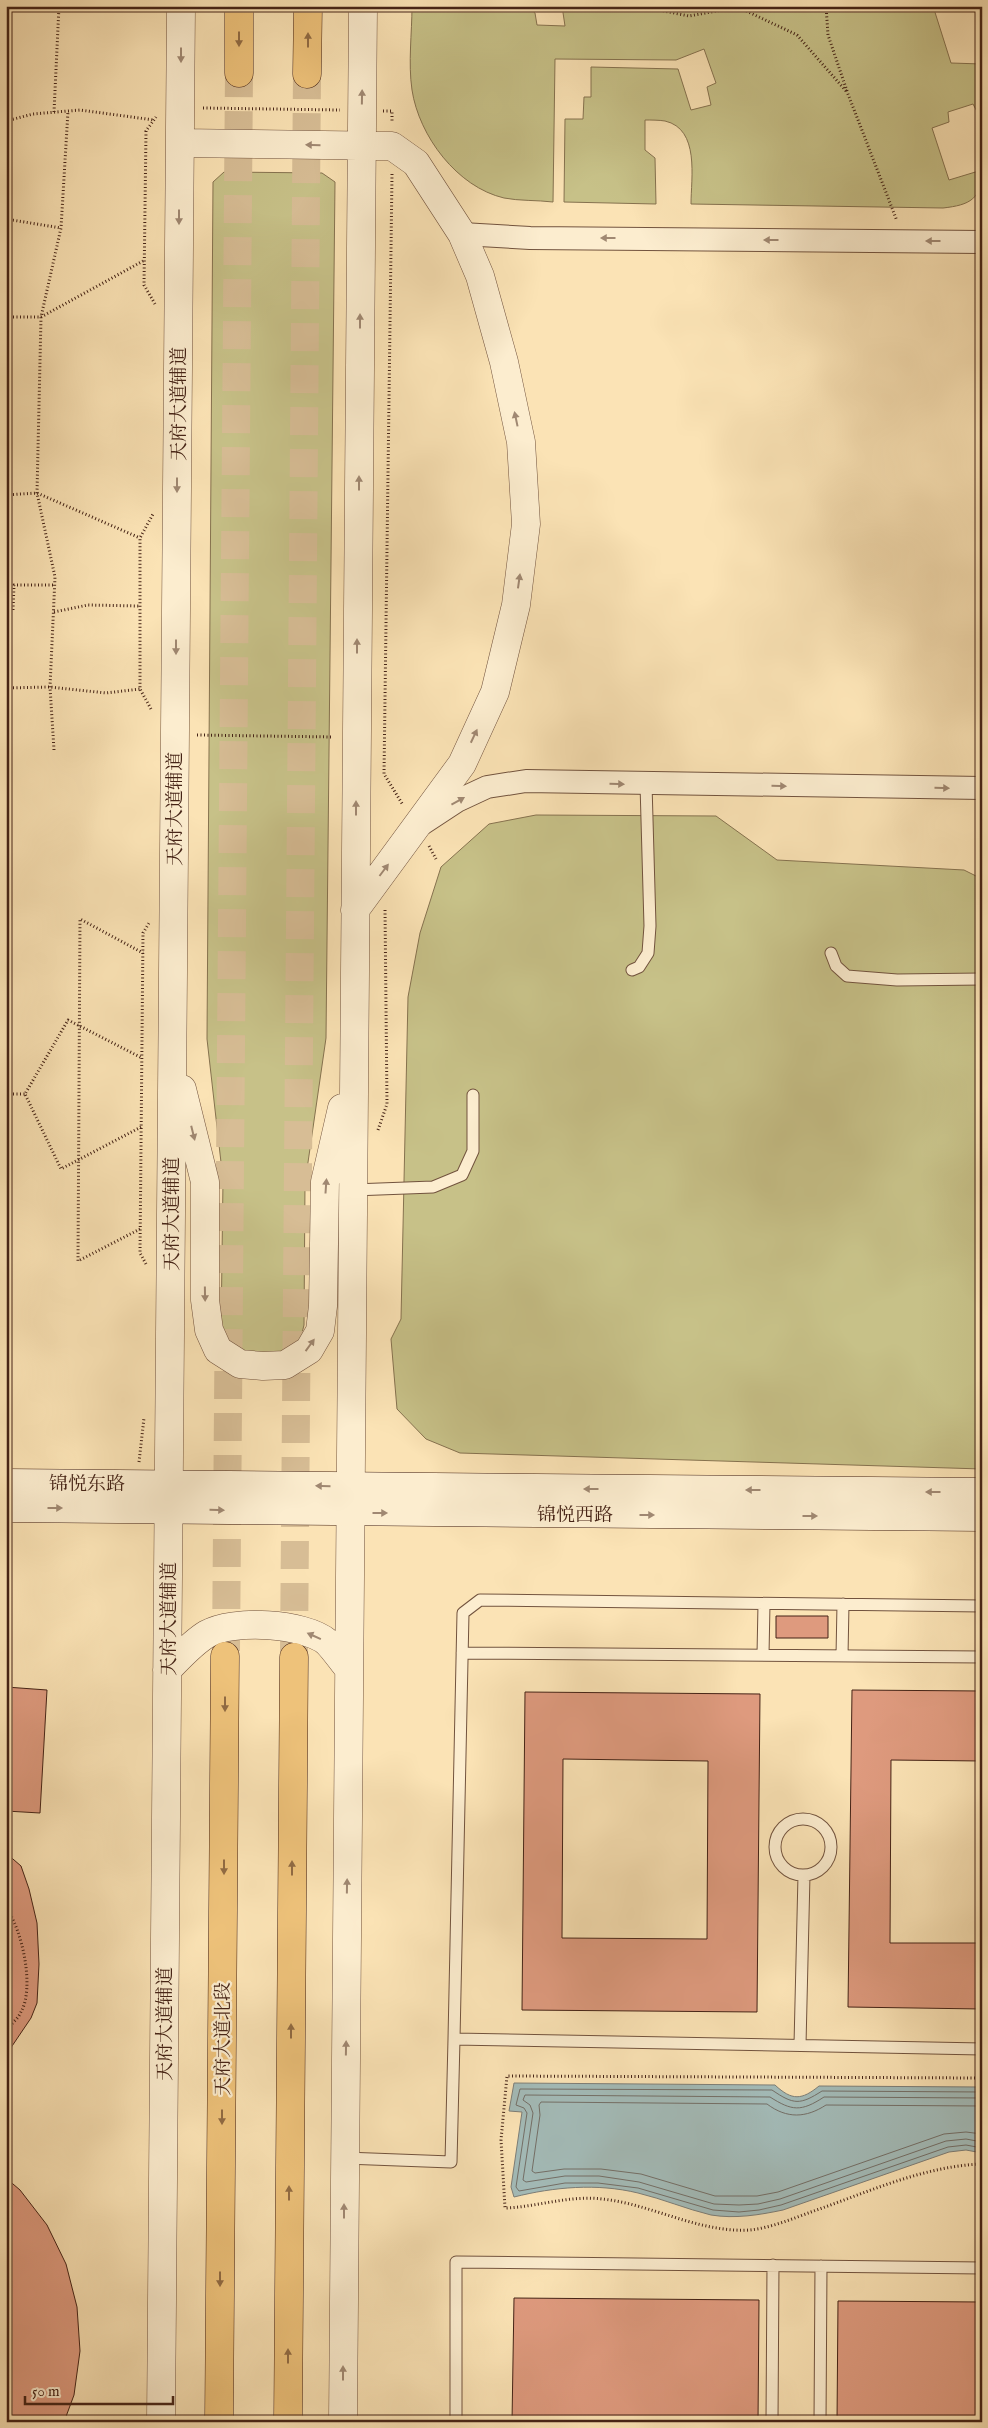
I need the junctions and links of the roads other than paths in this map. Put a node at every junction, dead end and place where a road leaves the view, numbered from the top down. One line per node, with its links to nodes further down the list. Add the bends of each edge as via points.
1 (181, 6): 7 (street, 天府大道辅道, one-way to 7)
2 (239, 6): 5 (main road, one-way to 5)
3 (308, 6): 6 (main road, one-way to 3)
4 (363, 6): 8 (street, one-way to 4)
5 (239, 73)
6 (307, 74)
7 (180, 143): 8 (street, one-way to 7); 18 (street, 天府大道辅道, one-way to 18)
8 (362, 146): 9 (street, via 392,146 416,163); 14 (street, one-way to 8)
9 (462, 234): 10 (street, one-way to 9, via 530,238); 13 (street, one-way to 9, via 462,764 495,692 516,605 526,524 521,442 508,379 480,276)
10 (982, 242)
11 (646, 784): 12 (street, one-way to 12); 13 (street, one-way to 11, via 487,786 526,781); 16 (lane, via 648,953 639,967)
12 (982, 788)
13 (417, 827): 14 (street, one-way to 13)
14 (355, 910): 19 (street)
15 (831, 953): 17 (lane, via 836,966 847,976 897,980)
16 (632, 970)
17 (982, 979)
18 (172, 1052): 19 (street, one-way to 19, via 205,1182 205,1300 209,1330 218,1350 240,1364 263,1366 285,1365 309,1350 320,1331 324,1306 325,1182); 24 (street, 天府大道辅道)
19 (354, 1054): 21 (street)
20 (474, 1095): 21 (lane, via 473,1151 462,1175 432,1186)
21 (353, 1190): 25 (street)
22 (6, 1483): 24 (street, 锦悦东路)
23 (982, 1492): 25 (street, 锦悦西路, one-way to 25)
24 (169, 1496): 25 (street, 锦悦西路); 26 (street, 锦悦东路, one-way to 24); 38 (street, 天府大道辅道)
25 (350, 1500): 27 (street, 锦悦西路, one-way to 27); 37 (street)
26 (6, 1508)
27 (982, 1517)
28 (764, 1604): 29 (lane); 31 (lane, via 480,1600 463,1613); 33 (lane)
29 (843, 1604): 30 (lane); 34 (lane)
30 (982, 1606)
31 (462, 1653): 33 (lane); 40 (lane)
32 (226, 1656): 48 (main road, 天府大道北段, one-way to 48)
33 (763, 1656): 34 (lane)
34 (842, 1656): 36 (lane)
35 (294, 1657): 49 (main road, one-way to 35)
36 (982, 1657)
37 (349, 1669): 38 (street, one-way to 38, via 326,1642 302,1631 240,1625 208,1633); 43 (street, one-way to 37)
38 (167, 1670): 47 (street, 天府大道辅道)
39 (804, 1875): 39 (lane, via 822,1868 831,1852 831,1842 822,1826 804,1819 788,1824 777,1838 775,1847 776,1856 787,1870); 41 (lane)
40 (454, 2039): 41 (lane); 43 (lane, via 451,2162)
41 (800, 2046): 42 (lane)
42 (982, 2049)
43 (345, 2158): 50 (street, one-way to 43)
44 (773, 2265): 45 (lane); 51 (lane, via 456,2262); 52 (lane)
45 (821, 2266): 46 (lane); 53 (lane)
46 (982, 2268)
47 (161, 2422)
48 (219, 2422)
49 (288, 2422)
50 (342, 2422)
51 (456, 2422)
52 (772, 2422)
53 (820, 2422)

